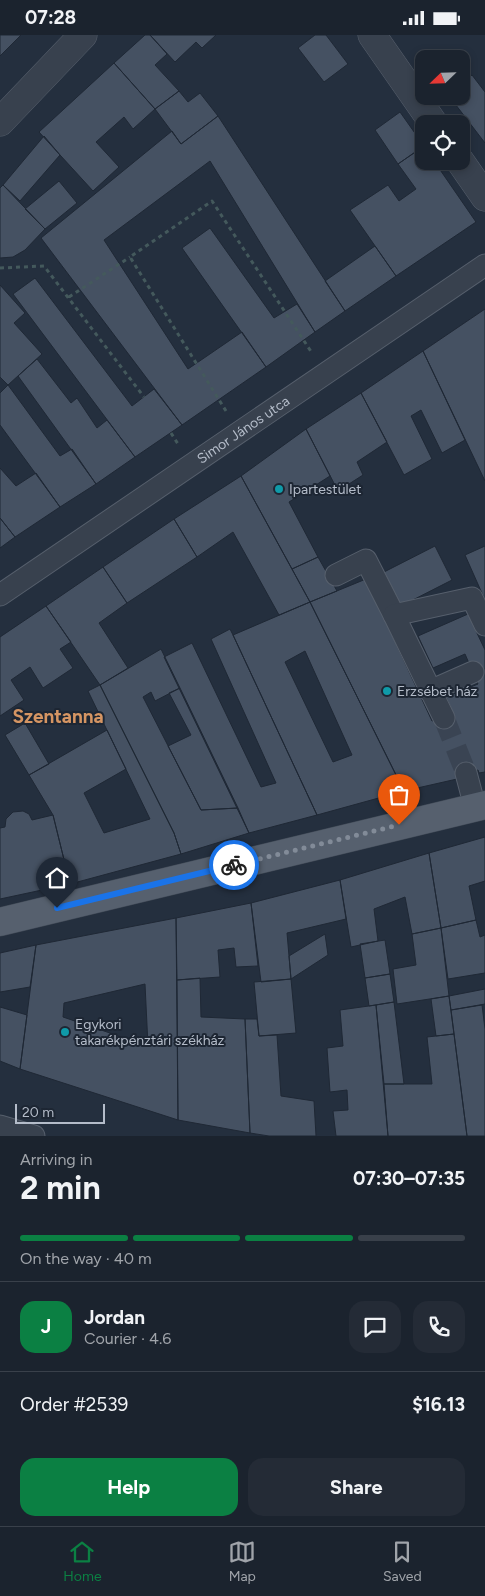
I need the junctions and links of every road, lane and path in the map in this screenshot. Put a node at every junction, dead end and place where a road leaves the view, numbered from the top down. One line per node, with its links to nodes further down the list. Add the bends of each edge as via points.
1 (83, 35): 4 (street)
2 (372, 35): 3 (street)
3 (428, 115)
4 (0, 122)
5 (466, 170): 6 (street)
6 (485, 197)
7 (130, 257): 10 (path); 11 (path, via 212,201); 13 (path)
8 (485, 265): 11 (street, Simor János utca)
9 (0, 268): 10 (path, via 44,266)
10 (69, 297): 12 (path)
11 (326, 374): 13 (street, Simor János utca)
12 (144, 397)
13 (240, 433): 15 (street, Simor János utca)
14 (336, 575): 16 (street, via 366,560)
15 (0, 595)
16 (394, 615): 17 (street, via 472,598); 19 (street)
17 (485, 625)
18 (473, 672): 19 (street)
19 (430, 691): 20 (street)
20 (444, 718)
21 (466, 773): 22 (street)
22 (480, 806): 23 (main road)
23 (0, 922)
24 (0, 1126): 25 (street)
25 (34, 1136)

